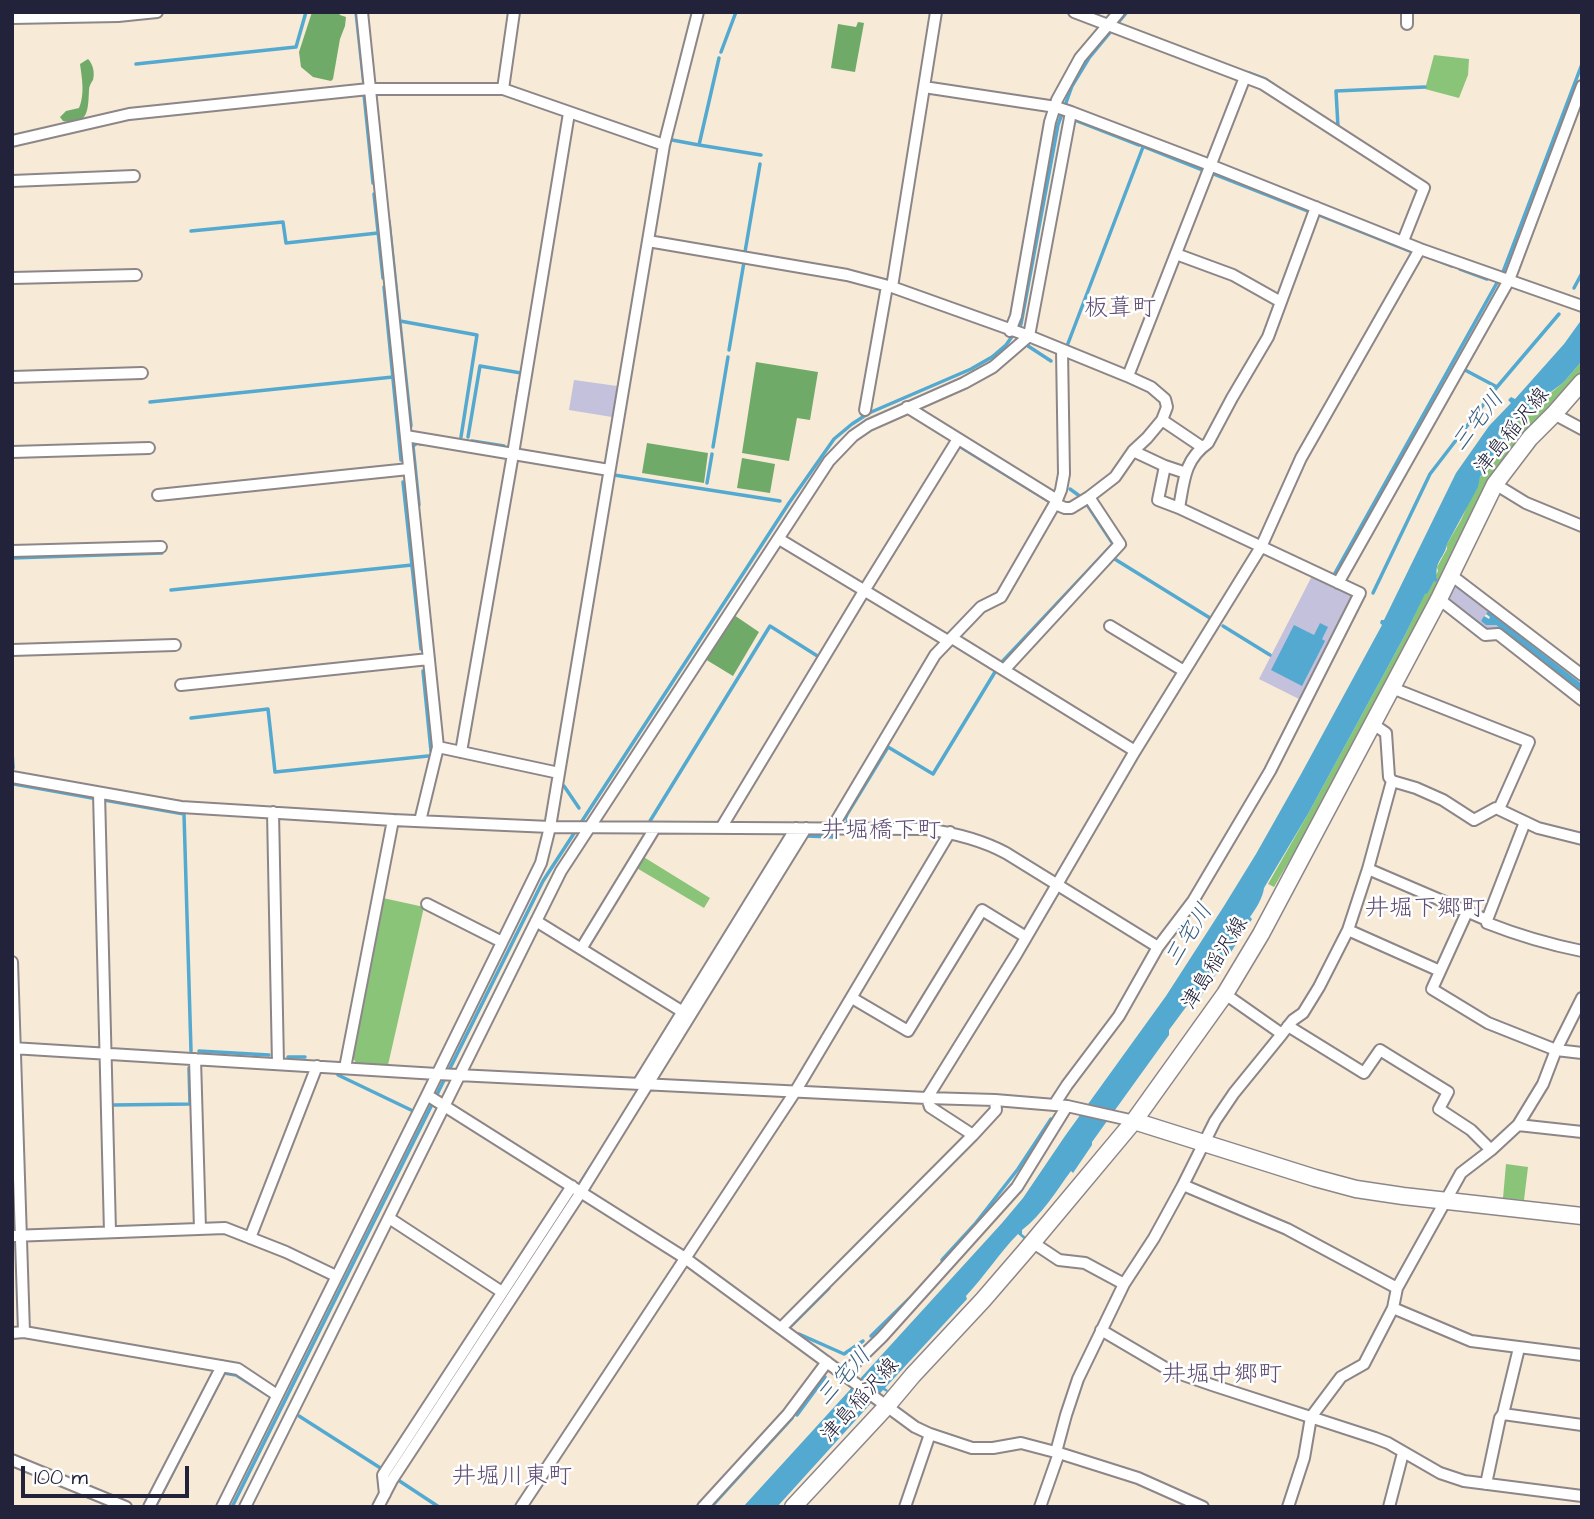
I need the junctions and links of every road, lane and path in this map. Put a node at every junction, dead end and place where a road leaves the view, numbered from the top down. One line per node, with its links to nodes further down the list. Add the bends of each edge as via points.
1 (157, 12): 8 (street)
2 (362, 12): 13 (street)
3 (514, 12): 14 (street)
4 (698, 12): 18 (street)
5 (936, 12): 12 (street)
6 (1074, 12): 9 (street)
7 (1119, 12): 9 (street)
8 (12, 18)
9 (1112, 27): 10 (street); 15 (street, via 1080,58 1057,100)
10 (1245, 77): 19 (street); 24 (street, via 1263,84 1424,188)
11 (1582, 86): 29 (street)
12 (924, 87): 15 (street); 30 (street)
13 (369, 89): 14 (street); 17 (street, via 129,114); 44 (street)
14 (503, 89): 16 (street)
15 (1063, 110): 19 (street); 33 (street); 33 (street, via 1050,122 1016,316)
16 (569, 113): 18 (street); 50 (street)
17 (12, 141)
18 (664, 145): 23 (street)
19 (1210, 166): 22 (street); 26 (street)
20 (134, 176): 21 (street)
21 (12, 181)
22 (1315, 207): 24 (street); 31 (street)
23 (648, 241): 30 (street); 53 (street)
24 (1402, 241): 25 (street)
25 (1420, 249): 29 (street); 63 (street, via 1301,458)
26 (1176, 254): 31 (street, via 1233,275); 36 (street)
27 (136, 275): 28 (street)
28 (12, 278)
29 (1504, 278): 32 (street); 66 (street)
30 (890, 286): 33 (street); 40 (street)
31 (1281, 302): 46 (street, via 1268,337)
32 (1580, 305)
33 (1018, 333): 34 (street); 39 (street, via 993,367)
34 (1062, 350): 36 (street); 58 (street, via 1064,474)
35 (142, 373): 37 (street)
36 (1128, 376): 42 (street, via 1165,399)
37 (12, 377)
38 (1582, 382): 41 (main road, 津島稲沢線)
39 (907, 407): 45 (street); 61 (street, via 853,436 829,461)
40 (865, 410)
41 (1554, 414): 43 (street); 55 (main road, 津島稲沢線)
42 (1162, 420): 46 (street); 48 (street)
43 (1582, 429)
44 (406, 436): 50 (street); 52 (street)
45 (958, 439): 58 (street); 67 (street)
46 (1202, 447): 54 (street)
47 (149, 448): 49 (street)
48 (1133, 451): 51 (street); 57 (street, via 1115,477)
49 (12, 452)
50 (513, 454): 53 (street); 83 (street)
51 (1166, 466): 54 (street); 59 (street, via 1158,500)
52 (409, 469): 56 (street); 73 (street)
53 (609, 470): 84 (street)
54 (1186, 473): 59 (street)
55 (1495, 484): 60 (street, via 1526,503); 65 (main road, 津島稲沢線)
56 (159, 495)
57 (1089, 497): 58 (street, via 1071,508); 74 (street, via 1120,544)
58 (1056, 502): 70 (street, via 1001,597 981,607)
59 (1179, 508): 63 (street)
60 (1582, 526)
61 (779, 539): 67 (street); 94 (street)
62 (161, 547): 64 (street)
63 (1261, 547): 66 (street); 75 (street)
64 (12, 551)
65 (1451, 575): 68 (main road, 津島稲沢線); 76 (street)
66 (1338, 583): 110 (street, via 1360,593 1270,771 1193,901)
67 (864, 591): 70 (street); 96 (street)
68 (1439, 599): 78 (main road, 津島稲沢線); 79 (street, via 1485,635 1498,634)
69 (1110, 626): 75 (street)
70 (950, 639): 74 (street); 98 (street, via 935,655)
71 (175, 645): 72 (street)
72 (12, 650)
73 (429, 659): 77 (street); 81 (street)
74 (1004, 670): 82 (street)
75 (1184, 671): 82 (street)
76 (1582, 675)
77 (181, 685)
78 (1392, 688): 80 (main road, 津島稲沢線); 88 (street, via 1529,742)
79 (1582, 700)
80 (1373, 723): 86 (street, via 1386,733); 117 (main road, 津島稲沢線)
81 (438, 747): 83 (street); 91 (street)
82 (1135, 751): 102 (street)
83 (461, 752): 84 (street)
84 (559, 773): 93 (street)
85 (12, 777): 87 (street)
86 (1392, 781): 88 (street, via 1443,800 1474,820); 101 (street)
87 (99, 793): 89 (street, via 181,807); 124 (street)
88 (1499, 809): 92 (street)
89 (273, 812): 90 (street); 127 (street)
90 (393, 820): 91 (street); 129 (street)
91 (420, 821): 93 (street)
92 (1525, 822): 100 (street); 105 (street)
93 (550, 827): 94 (street); 109 (street, via 541,863)
94 (582, 827): 95 (street); 106 (street)
95 (655, 828): 96 (street); 111 (street)
96 (721, 828): 97 (street)
97 (801, 828): 98 (street); 113 (street)
98 (832, 828): 99 (street)
99 (950, 832): 102 (street, via 990,845); 118 (street)
100 (1582, 839)
101 (1368, 869): 104 (street); 107 (street)
102 (1057, 883): 108 (street); 110 (street)
103 (427, 904): 109 (street)
104 (1467, 912): 105 (street); 116 (street)
105 (1487, 920): 112 (street, via 1545,944)
106 (536, 921): 111 (street); 131 (street)
107 (1348, 930): 116 (street); 121 (street, via 1303,1013)
108 (1026, 937): 118 (street, via 982,910 908,1031); 134 (street)
109 (502, 942): 130 (street)
110 (1158, 947): 137 (street, via 1119,1016)
111 (581, 949): 120 (street)
112 (1582, 951)
113 (723, 954): 120 (street); 132 (street)
114 (12, 962): 115 (street)
115 (12, 970): 122 (street)
116 (1440, 971): 123 (street, via 1432,989 1489,1023)
117 (1225, 994): 121 (street); 139 (main road, 津島稲沢線)
118 (852, 998): 133 (street)
119 (1582, 998): 123 (street)
120 (682, 1012): 132 (street)
121 (1285, 1030): 143 (street, via 1234,1093); 144 (street, via 1364,1073 1380,1051 1388,1055 1448,1092 1439,1109)
122 (14, 1048): 124 (street); 152 (street)
123 (1556, 1050): 125 (street); 140 (street, via 1543,1084)
124 (106, 1053): 126 (street); 151 (street)
125 (1582, 1053)
126 (195, 1059): 127 (street); 150 (street)
127 (278, 1064): 128 (street)
128 (317, 1066): 129 (street); 153 (street)
129 (345, 1068): 130 (street)
130 (439, 1074): 131 (street); 135 (street)
131 (456, 1074): 132 (street); 135 (street)
132 (643, 1084): 133 (street); 146 (street)
133 (795, 1092): 134 (street); 155 (street)
134 (927, 1098): 136 (street); 142 (street, via 930,1107)
135 (435, 1100): 146 (street); 149 (street); 156 (street)
136 (995, 1100): 137 (street); 142 (street, via 996,1110)
137 (1054, 1105): 138 (street)
138 (1069, 1107): 139 (street); 170 (street, via 1017,1187)
139 (1134, 1121): 143 (main road); 154 (main road, 津島稲沢線)
140 (1518, 1125): 141 (street); 144 (street)
141 (1582, 1132)
142 (973, 1135): 161 (street)
143 (1203, 1143): 145 (street); 147 (main road, via 1356,1189)
144 (1491, 1150): 147 (street, via 1461,1174)
145 (1183, 1185): 157 (street); 158 (street, via 1287,1229)
146 (577, 1189): 155 (street); 159 (street); 165 (street)
147 (1446, 1201): 148 (main road); 158 (street)
148 (1582, 1216)
149 (388, 1218): 159 (street); 185 (street)
150 (200, 1229): 151 (street); 153 (street, via 225,1228)
151 (110, 1232): 152 (street)
152 (17, 1235): 163 (street)
153 (250, 1238): 156 (street)
154 (1032, 1242): 157 (street, via 1059,1260 1085,1264); 172 (main road, 津島稲沢線)
155 (685, 1258): 161 (street); 187 (street)
156 (336, 1276): 171 (street)
157 (1124, 1284): 162 (street)
158 (1397, 1288): 160 (street)
159 (502, 1292): 165 (street)
160 (1393, 1308): 166 (street, via 1471,1341); 174 (street, via 1364,1364 1341,1377)
161 (781, 1328): 168 (street)
162 (1101, 1330): 174 (street, via 1170,1370); 178 (street, via 1078,1380)
163 (24, 1332): 164 (street); 169 (street)
164 (12, 1333)
165 (480, 1335): 186 (street)
166 (1519, 1348): 167 (street); 173 (street)
167 (1582, 1355)
168 (827, 1362): 170 (street); 188 (street, via 788,1414)
169 (222, 1366): 171 (street); 183 (street)
170 (848, 1377): 172 (street)
171 (277, 1395): 184 (street)
172 (884, 1404): 176 (street); 189 (main road, 津島稲沢線)
173 (1503, 1414): 175 (street); 180 (street)
174 (1311, 1417): 177 (street); 193 (street)
175 (1582, 1425)
176 (930, 1434): 178 (street, via 972,1448 1021,1443); 190 (street)
177 (1403, 1452): 180 (street, via 1440,1473); 194 (street)
178 (1058, 1453): 191 (street); 192 (street, via 1138,1478)
179 (12, 1460): 182 (street)
180 (1486, 1484): 181 (street)
181 (1582, 1496)
182 (126, 1507)
183 (149, 1507)
184 (222, 1507)
185 (245, 1507)
186 (378, 1507)
187 (521, 1507)
188 (703, 1507)
189 (793, 1507)
190 (905, 1507)
191 (1040, 1507)
192 (1203, 1507)
193 (1288, 1507)
194 (1389, 1507)

